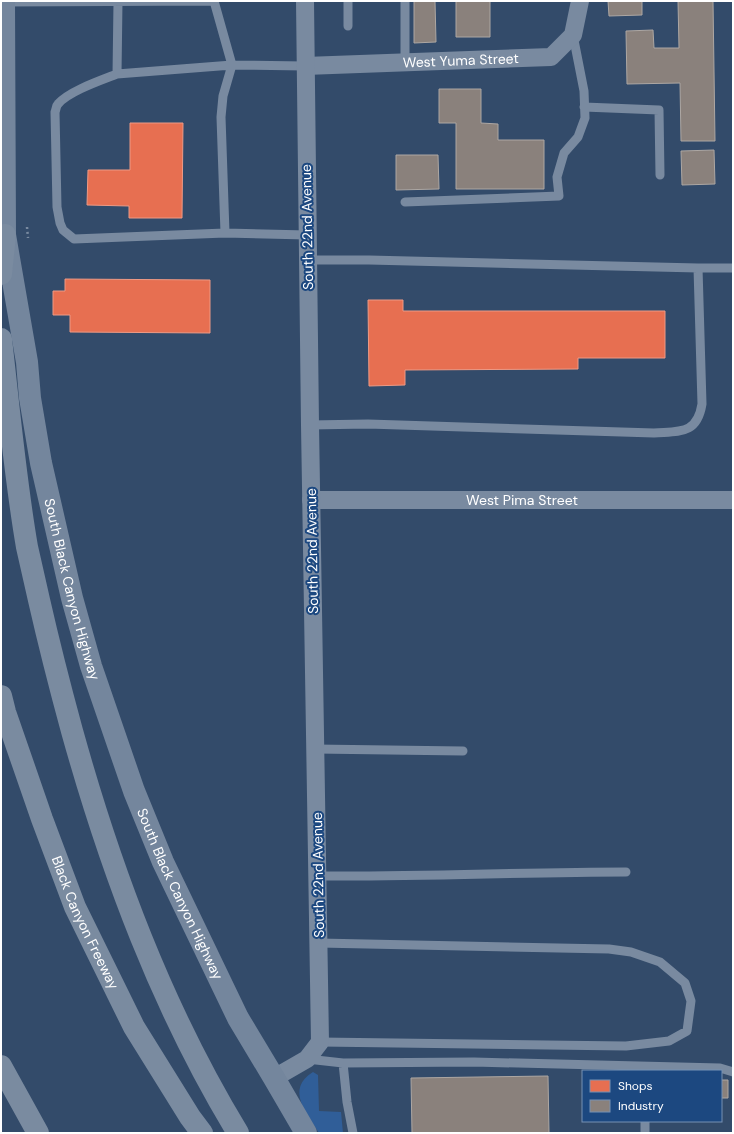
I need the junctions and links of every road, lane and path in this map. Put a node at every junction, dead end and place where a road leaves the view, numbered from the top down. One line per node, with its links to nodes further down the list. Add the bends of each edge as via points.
1 (214, 1): 7 (lane); 11 (lane)
2 (304, 1): 12 (street, South 22nd Avenue)
3 (348, 1): 8 (lane)
4 (405, 1): 10 (lane)
5 (580, 1): 9 (street)
6 (4, 2): 7 (lane); 19 (main road, South Black Canyon Highway)
7 (118, 2): 13 (lane)
8 (348, 26)
9 (573, 35): 10 (street, West Yuma Street, via 551,57); 14 (lane, via 584,91)
10 (406, 62): 12 (street, West Yuma Street)
11 (232, 65): 12 (lane); 13 (lane); 18 (lane, via 223,96 221,117)
12 (305, 66): 20 (street, South 22nd Avenue)
13 (117, 74): 18 (lane, via 66,97 57,104 56,207 64,230 74,239 85,240)
14 (584, 107): 15 (lane, via 659,110); 16 (lane, via 585,118 578,138 564,153 557,177 559,196)
15 (660, 175)
16 (405, 202)
17 (26, 220): 21 (path)
18 (225, 234): 20 (lane)
19 (5, 235): 25 (highway); 42 (main road, South Black Canyon Highway, via 41,463 72,598 91,666 134,791 163,862 238,1018)
20 (307, 235): 22 (street, South 22nd Avenue)
21 (28, 243)
22 (308, 260): 23 (lane); 27 (street, South 22nd Avenue)
23 (698, 268): 24 (lane); 27 (lane, via 702,404 700,416 687,430 654,433 368,424)
24 (733, 268)
25 (1, 274)
26 (1, 339): 46 (highway, via 17,481 28,548 60,689 79,757 101,828 146,952 198,1063)
27 (310, 425): 28 (street, South 22nd Avenue)
28 (311, 500): 29 (street, West Pima Street); 31 (street, South 22nd Avenue)
29 (733, 500)
30 (1, 696): 45 (highway, Black Canyon Freeway, via 42,819 75,907 134,1027)
31 (316, 749): 32 (lane); 34 (street, South 22nd Avenue)
32 (463, 751)
33 (626, 872): 34 (lane)
34 (318, 876): 35 (street, South 22nd Avenue)
35 (319, 943): 36 (street, South 22nd Avenue); 36 (lane, via 609,949 631,952 660,962 685,983 691,1001 687,1031 669,1041 626,1046)
36 (320, 1042): 37 (street)
37 (307, 1059): 38 (lane); 42 (street)
38 (343, 1063): 40 (lane, via 474,1062); 48 (lane)
39 (1, 1066): 44 (highway)
40 (643, 1069): 41 (lane, via 720,1068)
41 (733, 1072)
42 (274, 1078): 47 (main road, South Black Canyon Highway)
43 (645, 1122): 49 (lane)
44 (38, 1133)
45 (202, 1133)
46 (238, 1133)
47 (306, 1133)
48 (353, 1133)
49 (645, 1133)

